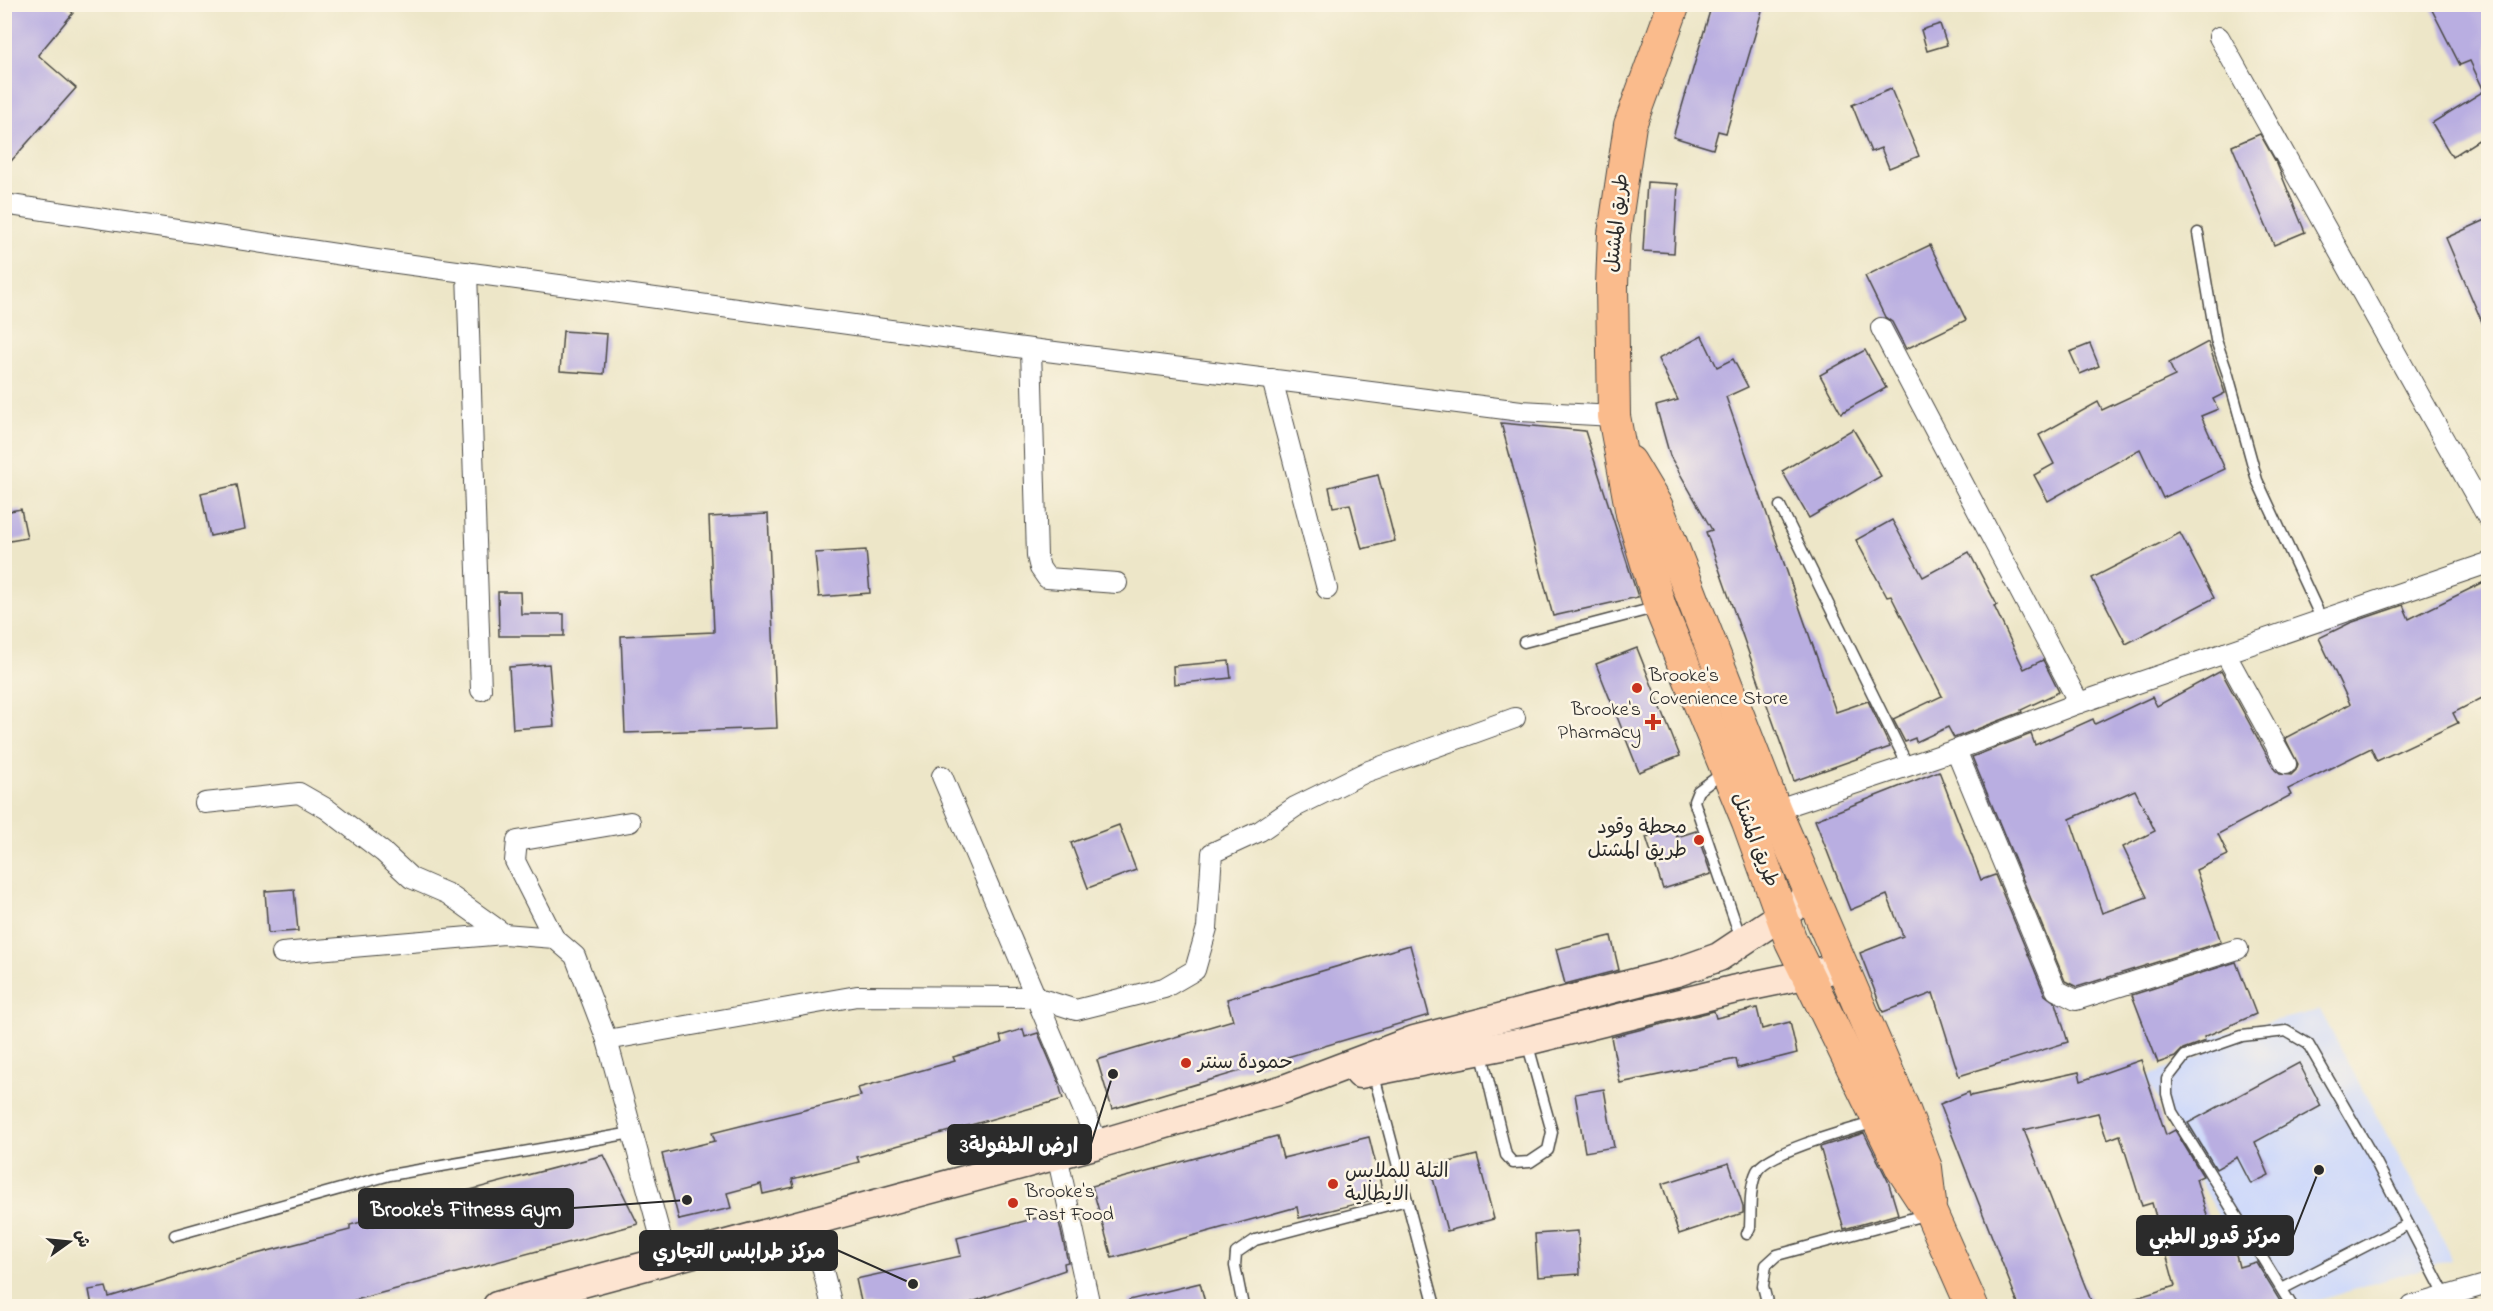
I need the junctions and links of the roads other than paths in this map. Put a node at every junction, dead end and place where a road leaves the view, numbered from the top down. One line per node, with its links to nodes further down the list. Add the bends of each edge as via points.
1 (1674, 4): 9 (main road, طريق المشتل, via 1630,125 1614,234)
2 (2219, 38): 12 (street)
3 (4, 204): 5 (street)
4 (2198, 233): 17 (lane, via 2216,340 2257,480)
5 (467, 272): 7 (street); 20 (street)
6 (1881, 328): 21 (street)
7 (1031, 349): 8 (street); 14 (street, via 1040,568 1047,578)
8 (1272, 379): 9 (street, via 1521,411); 15 (street)
9 (1614, 416): 10 (main road, طريق المشتل)
10 (1622, 449): 16 (main road, طريق المشتل, via 1632,514); 29 (main road, طريق المشتل, via 1657,507)
11 (1780, 506): 25 (lane)
12 (2488, 518)
13 (2488, 563): 17 (street)
14 (1117, 583)
15 (1327, 589)
16 (1660, 607): 18 (lane); 26 (main road, طريق المشتل)
17 (2322, 620): 19 (street)
18 (1524, 642)
19 (2225, 653): 21 (street); 24 (street)
20 (481, 690)
21 (2079, 703): 23 (street)
22 (1515, 718): 40 (street, via 1366,772 1212,853 1207,928 1195,970 1164,988 1076,1010)
23 (1956, 750): 25 (street); 36 (street, via 2056,990 2063,995 2076,1000)
24 (2286, 764)
25 (1908, 766): 29 (street)
26 (1726, 770): 32 (main road, طريق المشتل); 35 (lane, via 1698,791 1694,801)
27 (942, 776): 40 (street)
28 (205, 803): 33 (street, via 298,793 327,809 411,878 448,894)
29 (1775, 810): 31 (main road, طريق المشتل)
30 (630, 822): 34 (street, via 517,841 515,861)
31 (1812, 895): 32 (main road); 38 (main road, طريق المشتل)
32 (1782, 913): 35 (main road); 39 (main road, طريق المشتل)
33 (504, 934): 34 (street); 37 (street)
34 (554, 938): 41 (street, via 575,956)
35 (1742, 942): 45 (main road, via 1719,957 1677,972 1414,1040)
36 (2238, 949)
37 (282, 953)
38 (1843, 967): 39 (main road); 51 (main road, طريق المشتل, via 1926,1168)
39 (1807, 976): 42 (main road, via 1732,990); 46 (main road, طريق المشتل)
40 (1035, 997): 41 (street, via 856,996); 48 (street)
41 (608, 1040): 47 (street)
42 (1527, 1041): 43 (main road); 43 (lane, via 1552,1132 1548,1150 1530,1162 1513,1163 1506,1155)
43 (1480, 1050): 44 (main road)
44 (1373, 1072): 45 (main road); 50 (lane)
45 (1284, 1089): 48 (main road)
46 (1879, 1121): 51 (main road, طريق المشتل, via 1902,1169); 55 (lane, via 1826,1136 1763,1162 1756,1173)
47 (632, 1133): 54 (lane, via 390,1175); 56 (street)
48 (1098, 1144): 49 (main road)
49 (1057, 1155): 52 (main road); 63 (street)
50 (1407, 1200): 64 (lane, via 1244,1246 1236,1253 1235,1266); 65 (lane)
51 (1931, 1213): 66 (lane, via 1777,1256 1766,1265 1763,1287); 67 (main road, طريق المشتل)
52 (812, 1223): 56 (main road); 62 (street)
53 (2408, 1224): 58 (lane); 58 (lane, via 2308,1044 2286,1031 2242,1036 2185,1056 2167,1079 2172,1112); 60 (lane)
54 (175, 1234)
55 (1747, 1234)
56 (667, 1260): 59 (main road)
57 (2488, 1284): 60 (street)
58 (2282, 1290): 68 (lane)
59 (547, 1300): 61 (main road)
60 (2449, 1302): 69 (street)
61 (497, 1306)
62 (832, 1306)
63 (1090, 1306)
64 (1244, 1306)
65 (1435, 1306)
66 (1768, 1306)
67 (1972, 1306)
68 (2292, 1306)
69 (2412, 1306)

